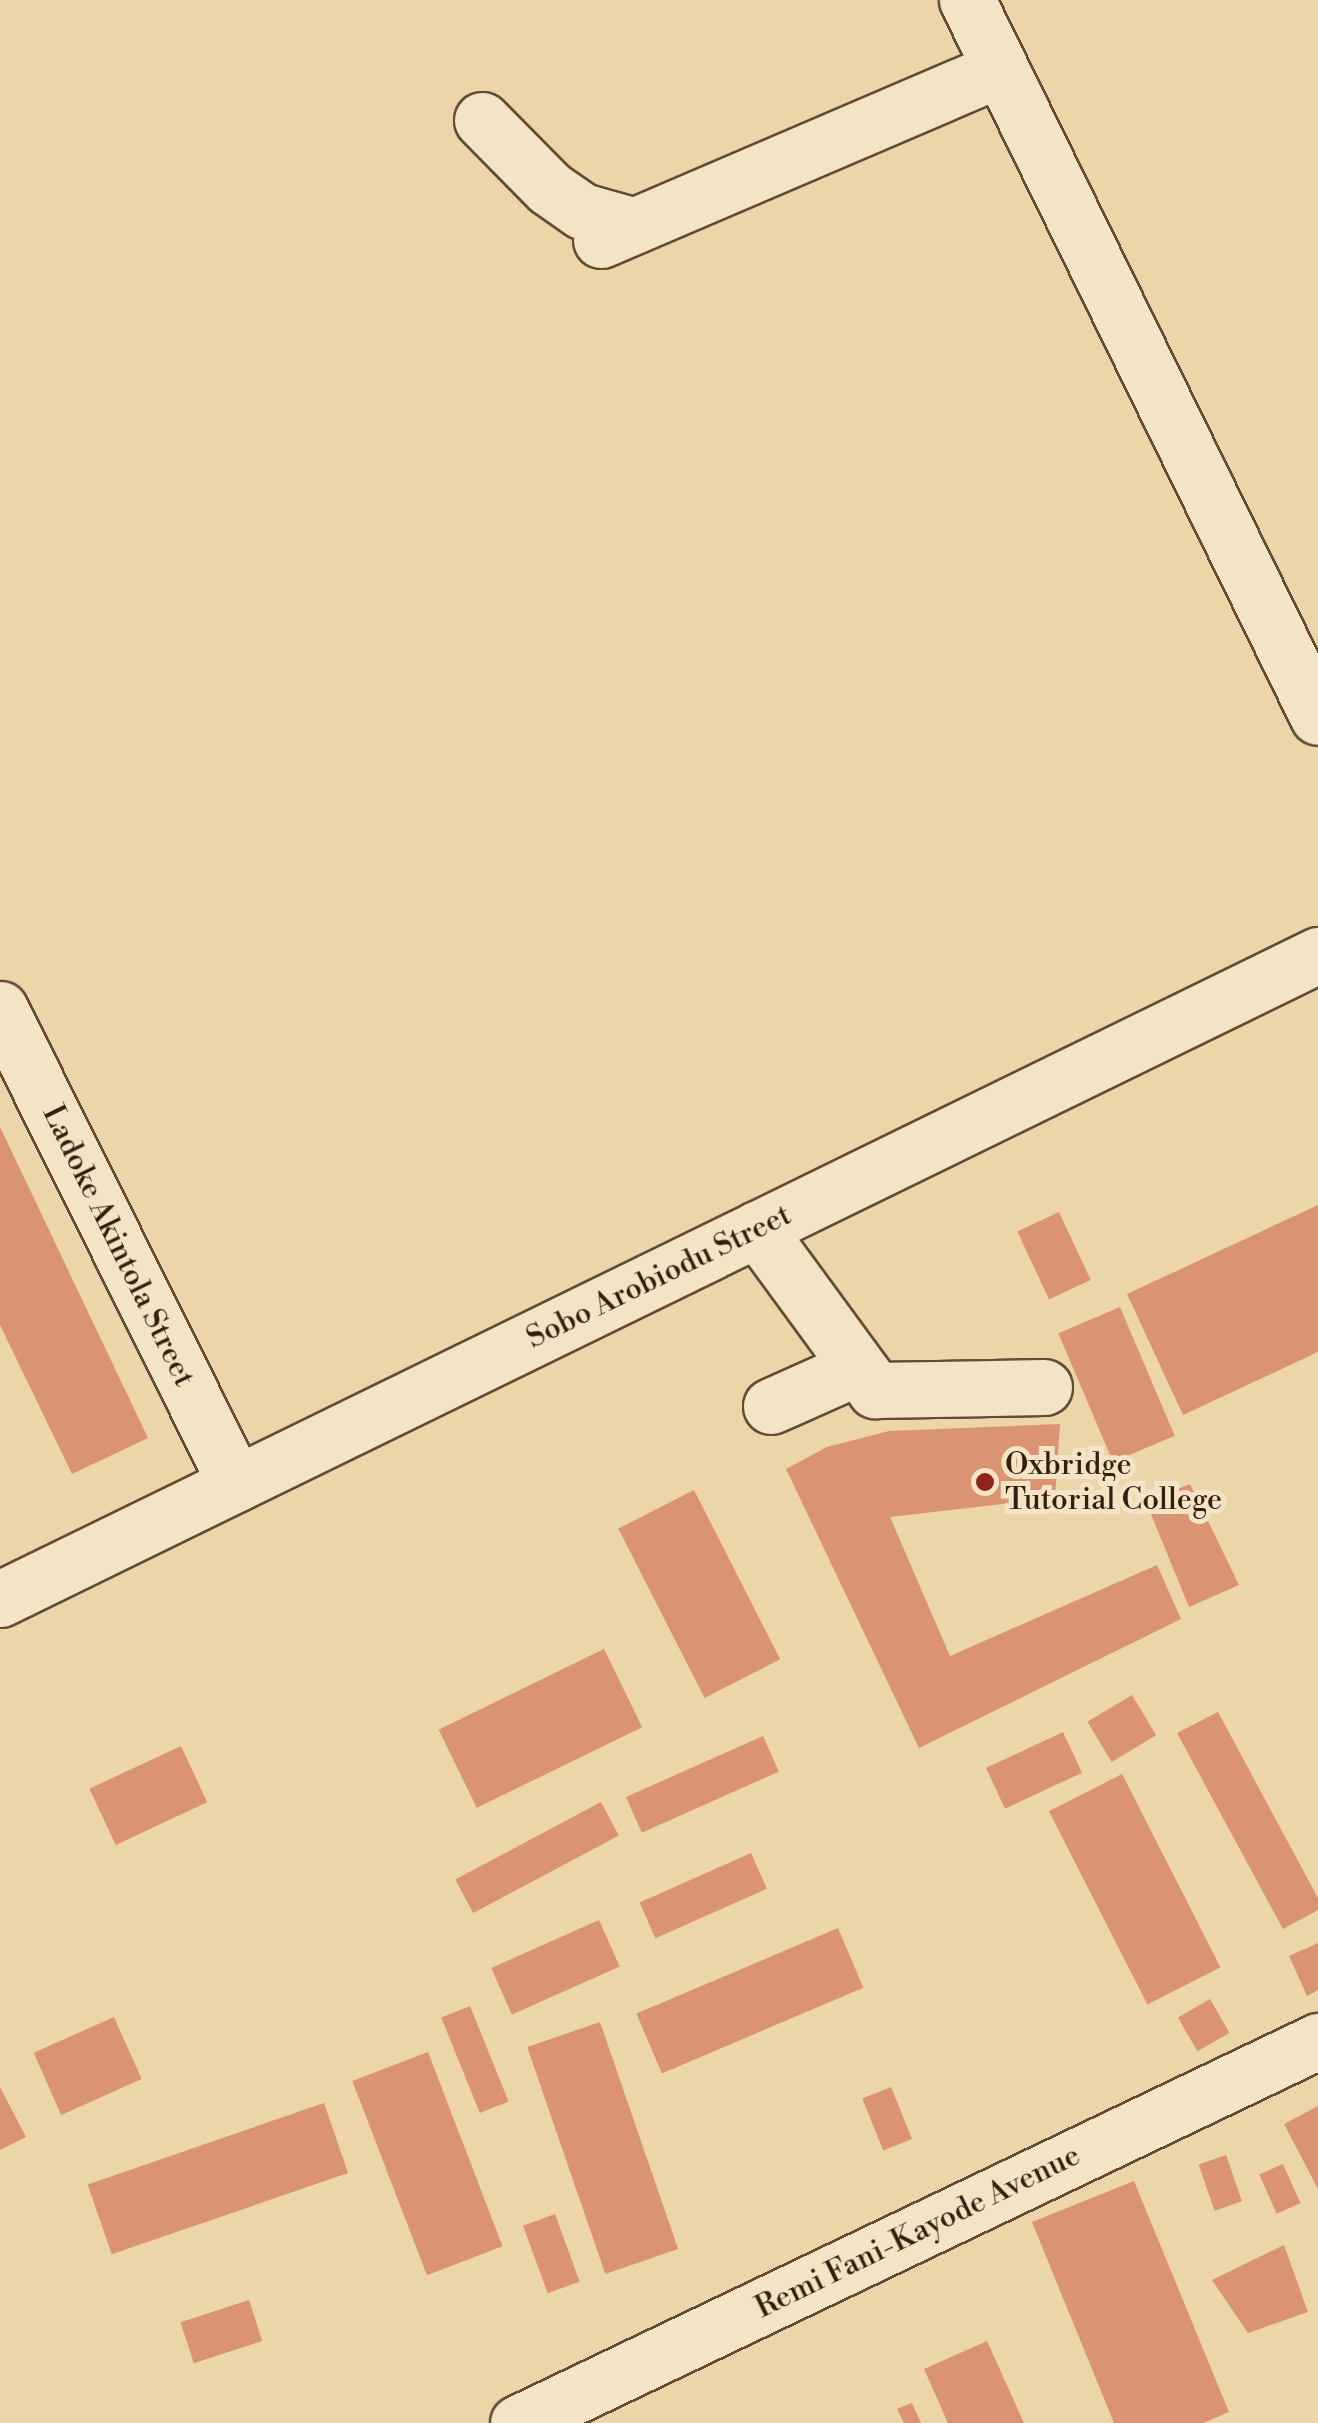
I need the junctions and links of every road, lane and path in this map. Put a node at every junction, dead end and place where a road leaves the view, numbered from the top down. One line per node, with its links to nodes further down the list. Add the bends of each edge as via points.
1 (967, 0): 2 (street)
2 (1000, 69): 3 (street, via 615,232 550,188); 4 (street)
3 (482, 120)
4 (1316, 708)
5 (1318, 955): 7 (street, Sobo Arobiodu Street)
6 (0, 1009): 11 (street, Ladoke Akintola Street)
7 (757, 1230): 8 (street, via 819,1304); 11 (street, Sobo Arobiodu Street)
8 (854, 1370): 9 (street, via 875,1390); 10 (street)
9 (1044, 1387)
10 (771, 1406)
11 (236, 1484): 12 (street, Sobo Arobiodu Street)
12 (0, 1599)
13 (1318, 2041): 14 (street, Remi Fani-Kayode Avenue)
14 (603, 2405): 15 (street, Remi Fani-Kayode Avenue)
15 (518, 2423)

